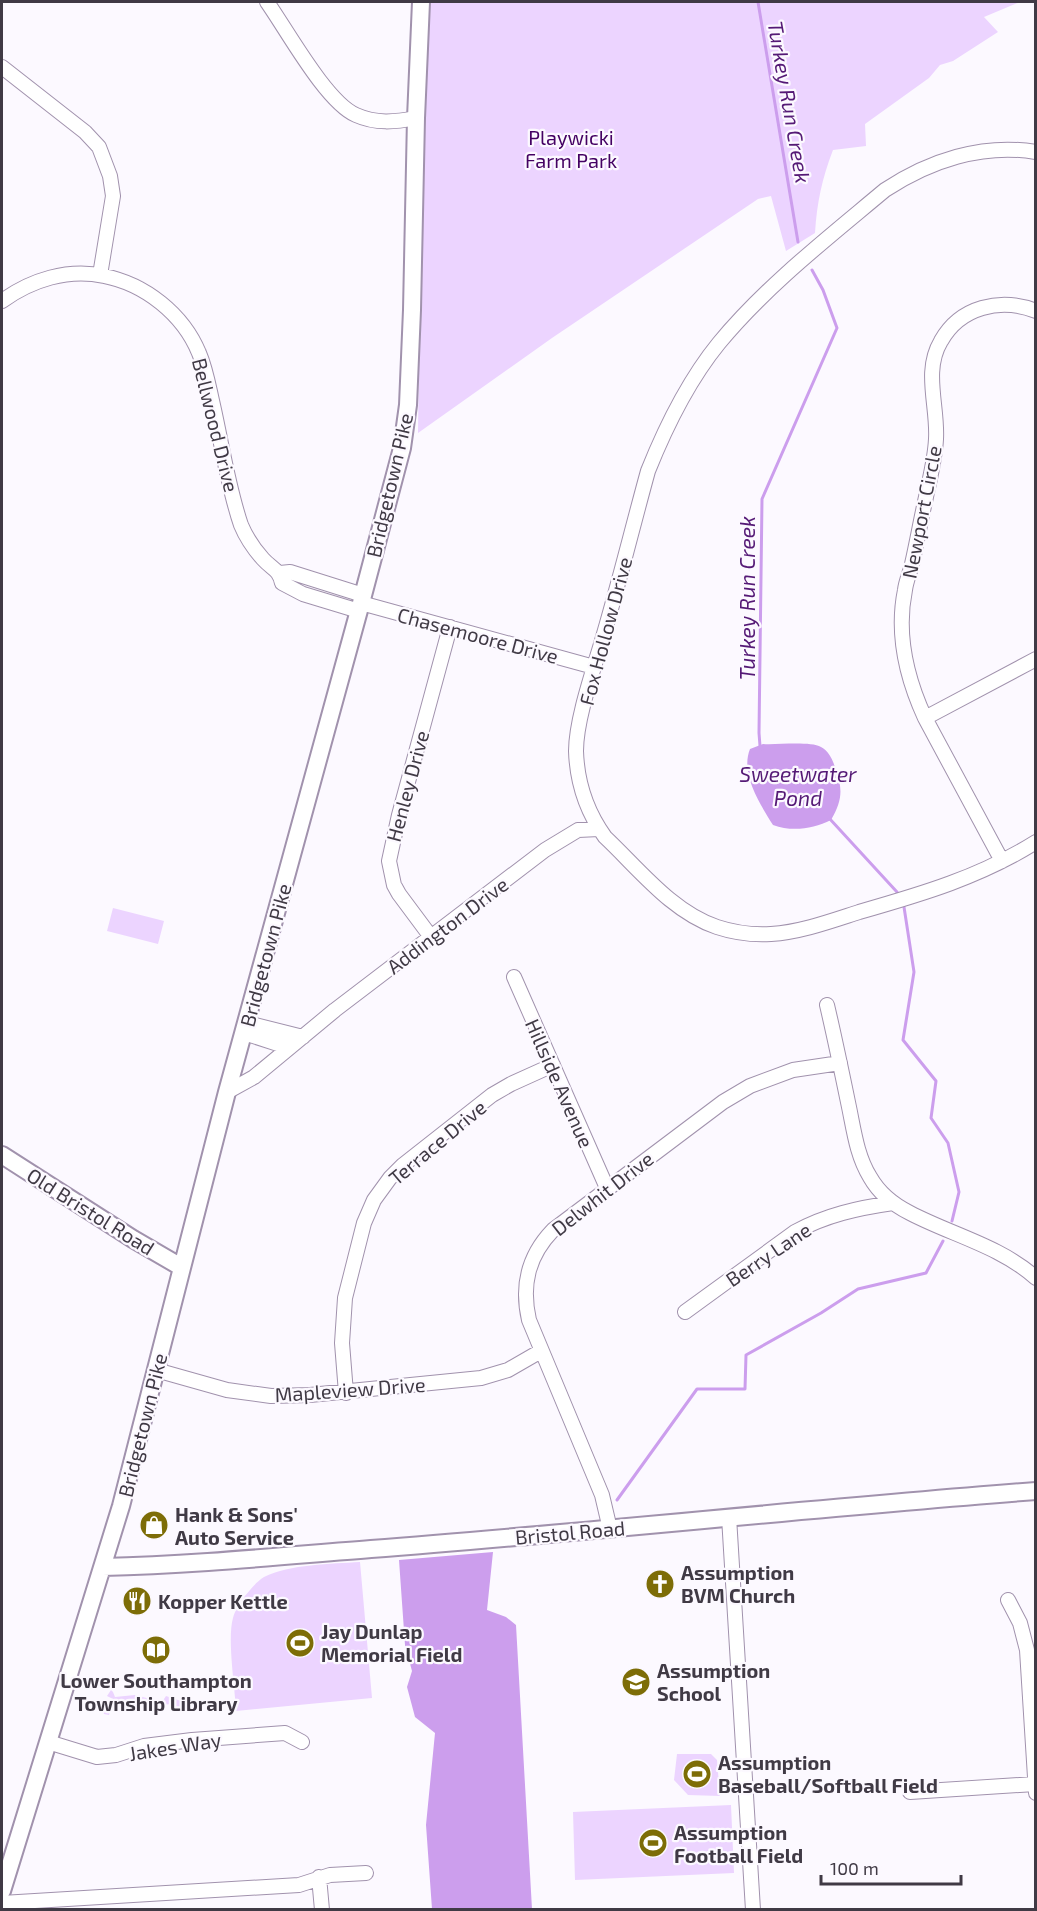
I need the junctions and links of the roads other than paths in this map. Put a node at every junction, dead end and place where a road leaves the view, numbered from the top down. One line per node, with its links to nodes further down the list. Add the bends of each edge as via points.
1 (267, 2): 4 (street, via 327,89 347,110 382,122)
2 (421, 2): 4 (main road, Bridgetown Pike)
3 (2, 66): 6 (street, via 99,147 113,196)
4 (416, 118): 9 (main road, Bridgetown Pike, via 408,405 402,448)
5 (1035, 152): 12 (street, Fox Hollow Drive, via 977,152 936,163 898,182 802,261 723,338 693,379 657,447)
6 (100, 275): 7 (street, Bellwood Drive, via 55,276 25,287); 9 (street, Bellwood Drive, via 130,284 156,299 173,313 199,351 241,524 254,549 280,573 282,583 297,592)
7 (2, 302)
8 (1035, 311): 13 (street, Newport Circle, via 1002,304 974,311 949,328 934,359 933,463 902,617 909,675)
9 (361, 603): 10 (street, Chasemoore Drive); 20 (main road, Bridgetown Pike)
10 (450, 627): 12 (street, Chasemoore Drive); 17 (street, Henley Drive, via 389,861 394,885)
11 (1035, 659): 13 (street)
12 (594, 666): 14 (street, Fox Hollow Drive, via 576,749 583,796)
13 (925, 718): 16 (street, Newport Circle)
14 (599, 828): 16 (street, Fox Hollow Drive, via 667,897 690,914 717,927 755,934 816,925 942,887); 17 (street, Addington Drive, via 578,830 545,850)
15 (1035, 842): 16 (street, Fox Hollow Drive)
16 (1002, 861)
17 (431, 937): 21 (street, Addington Drive)
18 (514, 978): 23 (street, Hillside Avenue)
19 (827, 1005): 22 (street)
20 (245, 1028): 21 (street, Addington Drive, via 281,1045); 24 (main road, Bridgetown Pike)
21 (303, 1037): 24 (street, Addington Drive, via 254,1077)
22 (840, 1063): 26 (street, Delwhit Drive, via 793,1070 750,1086); 27 (street, via 859,1155 871,1179)
23 (552, 1065): 26 (street, Hillside Avenue); 33 (street, Terrace Drive, via 492,1095 403,1165 374,1200 364,1223 343,1313)
24 (226, 1092): 28 (main road, Bridgetown Pike)
25 (2, 1155): 28 (main road, Old Bristol Road)
26 (607, 1188): 31 (street, Delwhit Drive, via 552,1230 532,1260 525,1284 526,1308)
27 (893, 1203): 29 (street, via 1000,1253); 30 (street, Berry Lane, via 815,1221)
28 (181, 1267): 32 (main road, Bridgetown Pike)
29 (1035, 1278)
30 (685, 1312)
31 (541, 1351): 33 (street, Mapleview Drive, via 508,1370 481,1378); 36 (street, Delwhit Drive, via 602,1495)
32 (156, 1370): 33 (street, Mapleview Drive, via 227,1390 271,1396); 37 (main road, Bridgetown Pike)
33 (346, 1392)
34 (1035, 1491): 35 (main road, Bristol Road)
35 (729, 1517): 36 (main road, Bristol Road); 50 (street)
36 (610, 1529): 37 (main road, Bristol Road)
37 (103, 1567): 39 (main road, Bridgetown Pike)
38 (1008, 1600): 41 (street, via 1028,1650)
39 (48, 1742): 40 (street, Jakes Way, via 97,1757 144,1746 285,1733); 44 (main road, Bridgetown Pike)
40 (302, 1742)
41 (1035, 1784): 42 (street); 43 (street)
42 (910, 1792)
43 (1035, 1793)
44 (4, 1873): 47 (main road, Bridgetown Pike)
45 (366, 1873): 46 (street)
46 (319, 1877): 48 (street, via 299,1885); 49 (street)
47 (2, 1891)
48 (2, 1903)
49 (322, 1910)
50 (753, 1910)

